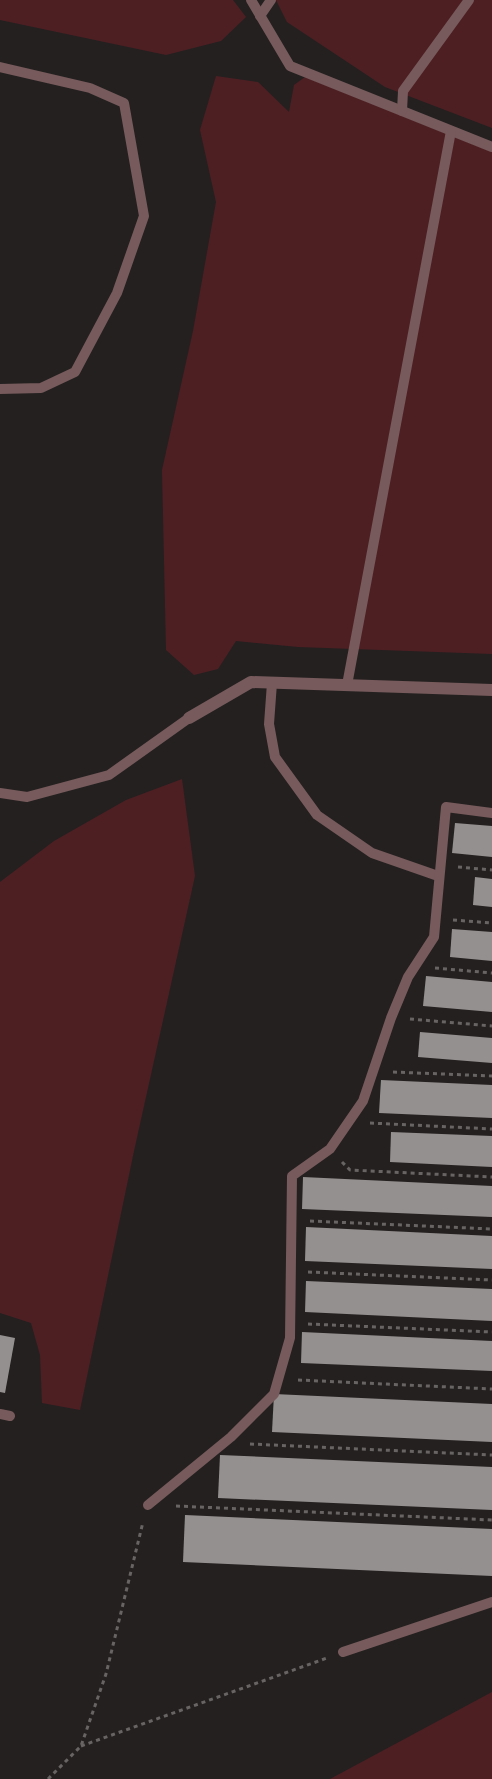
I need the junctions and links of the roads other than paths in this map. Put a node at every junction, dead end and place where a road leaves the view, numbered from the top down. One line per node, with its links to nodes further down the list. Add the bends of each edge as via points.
1 (251, 0): 4 (lane)
2 (271, 0): 4 (lane)
3 (469, 0): 6 (lane, via 403,91)
4 (260, 16): 6 (lane, via 290,66)
5 (0, 67): 9 (lane, via 90,88 124,103 144,216 118,293 75,372 41,388)
6 (402, 111): 7 (lane)
7 (451, 131): 8 (lane); 11 (lane)
8 (492, 148)
9 (0, 389)
10 (272, 683): 11 (street); 13 (street, via 251,682); 16 (lane, via 269,724 275,757 317,815 372,854)
11 (347, 685): 12 (street)
12 (492, 690)
13 (189, 718): 14 (lane, via 109,775 27,797)
14 (0, 793)
15 (492, 813): 16 (lane, via 446,807)
16 (439, 871): 17 (lane, via 434,936 415,966 391,1018 363,1101 330,1149 292,1176 290,1338 274,1394 223,1443)
17 (148, 1505)
18 (492, 1602): 19 (lane)
19 (343, 1652)

